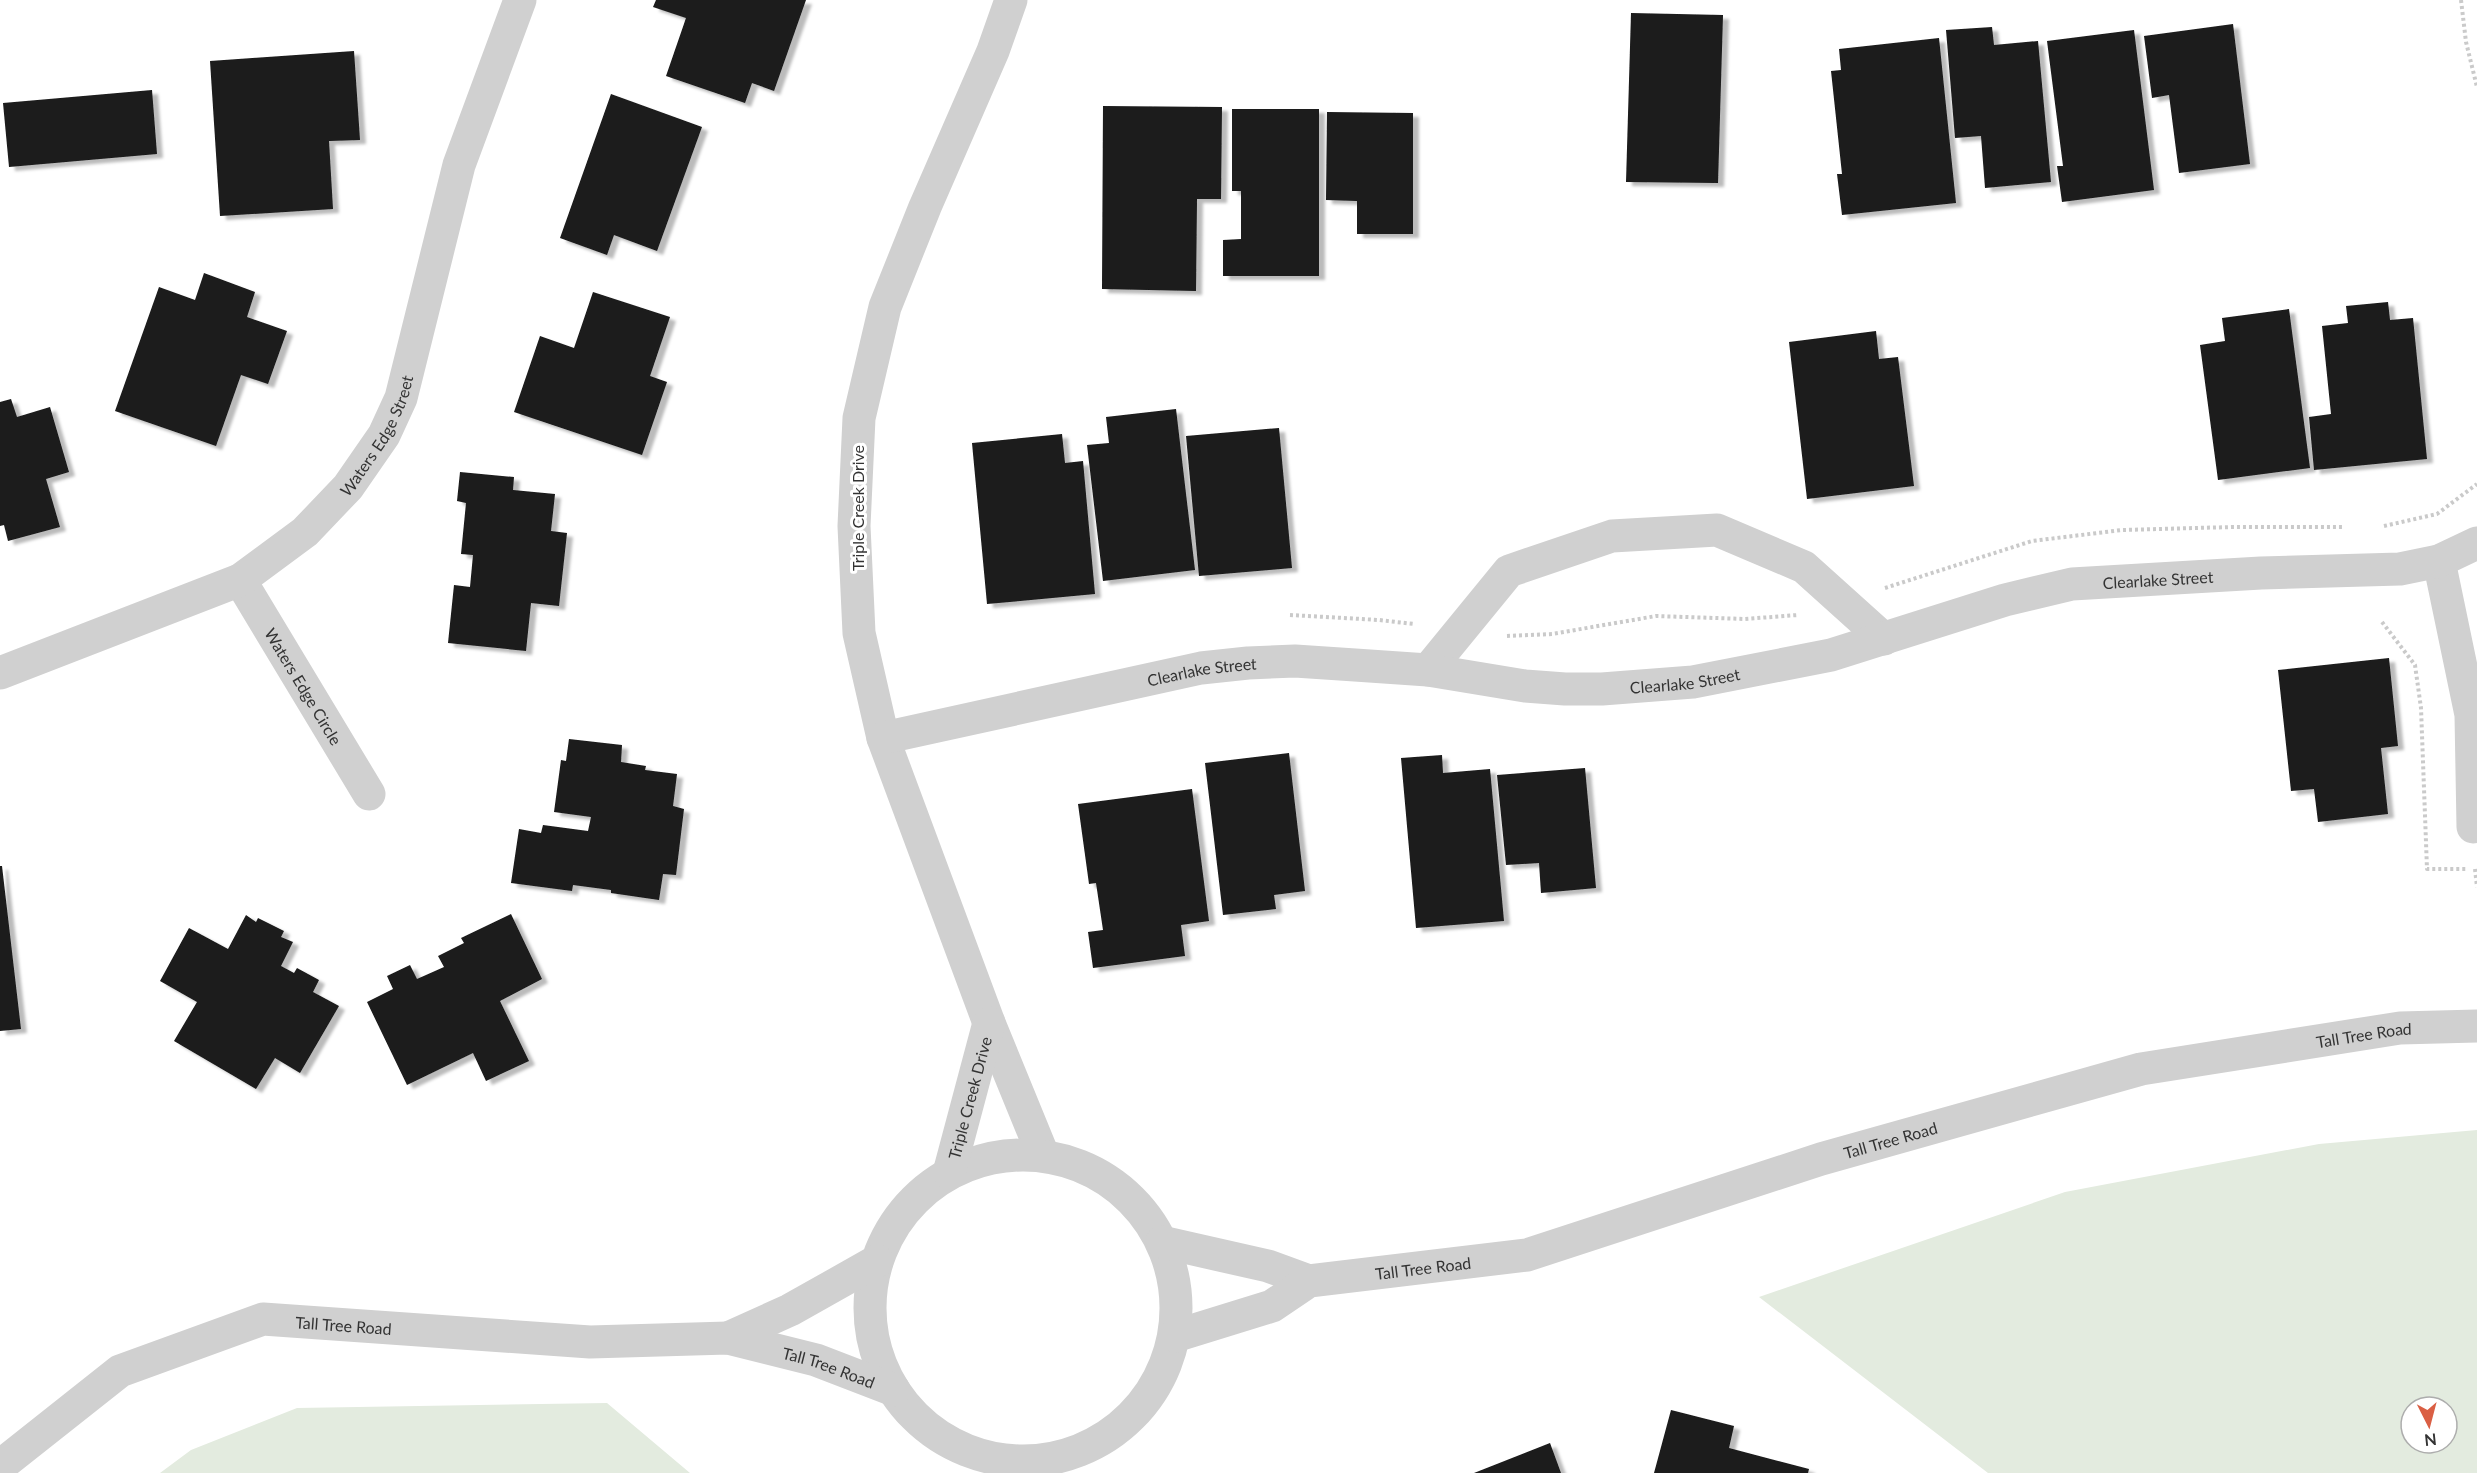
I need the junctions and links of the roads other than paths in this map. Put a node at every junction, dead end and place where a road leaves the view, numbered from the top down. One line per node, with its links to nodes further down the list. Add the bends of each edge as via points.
1 (520, 0): 5 (street, Waters Edge Street, via 459,165 401,398 384,435 348,487 304,532)
2 (1011, 0): 9 (street, Triple Creek Drive, via 885,307 859,418 854,526 859,633)
3 (2477, 543): 4 (street, Clearlake Street)
4 (2439, 561): 6 (street, Clearlake Street, via 2400,569 2073,584 2005,600); 11 (street, via 2471,715)
5 (240, 580): 8 (street, Waters Edge Street); 10 (street, Waters Edge Circle)
6 (1884, 639): 7 (street, Clearlake Street, via 1831,655 1693,682 1602,689 1525,686); 7 (street, via 1804,567 1717,530 1612,536 1509,571)
7 (1428, 670): 9 (street, Clearlake Street, via 1294,662 1201,668)
8 (0, 673)
9 (883, 738): 12 (street, Triple Creek Drive)
10 (369, 794)
11 (2473, 827)
12 (989, 1023): 14 (street, Triple Creek Drive); 15 (street, Triple Creek Drive)
13 (2477, 1026): 18 (street, Tall Tree Road, via 2400,1029 2141,1069 1821,1159 1527,1255)
14 (1042, 1155): 15 (street, via 985,1159); 16 (street, via 1080,1165 1114,1183 1142,1210)
15 (949, 1173): 17 (street, via 905,1210)
16 (1162, 1242): 18 (street, Tall Tree Road, via 1268,1266); 19 (street, via 1176,1288)
17 (877, 1261): 20 (street, Tall Tree Road, via 790,1310); 21 (street, via 870,1317 877,1355)
18 (1310, 1281): 19 (street, Tall Tree Road, via 1272,1306)
19 (1175, 1336): 22 (street, via 1162,1373 1142,1405)
20 (728, 1338): 21 (street, Tall Tree Road, via 816,1360); 24 (street, Tall Tree Road, via 590,1342 263,1319 120,1371)
21 (894, 1390): 23 (street, via 933,1431)
22 (1079, 1461): 23 (street, via 1004,1459)
23 (989, 1465)
24 (0, 1466)

